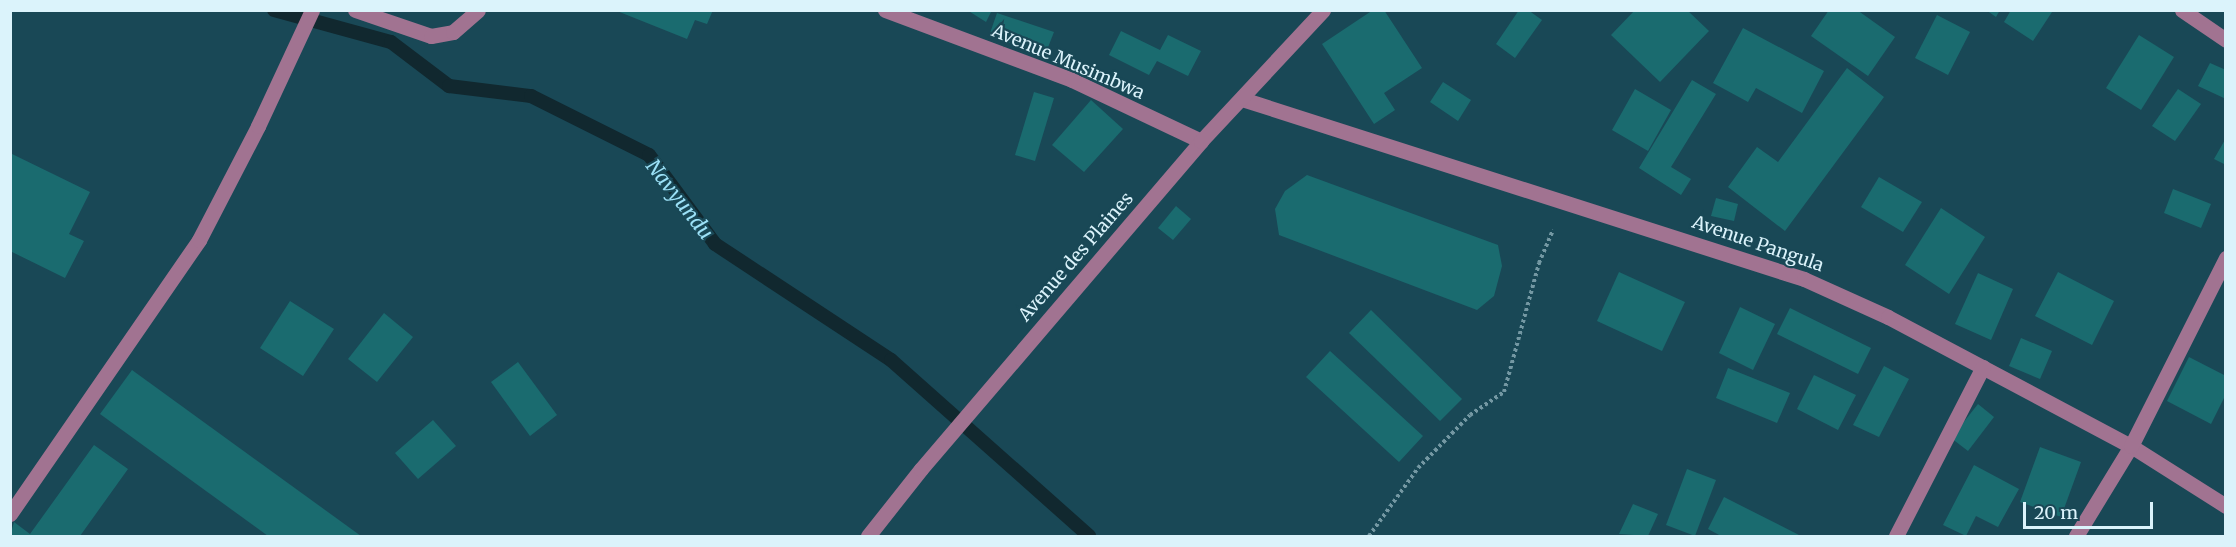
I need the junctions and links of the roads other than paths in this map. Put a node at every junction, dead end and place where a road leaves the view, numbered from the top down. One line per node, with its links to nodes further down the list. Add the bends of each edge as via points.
1 (312, 10): 14 (street, via 198,240)
2 (355, 10): 3 (street, via 431,36 453,32)
3 (478, 10)
4 (885, 10): 9 (street, Avenue Musimbwa, via 1072,80)
5 (2182, 10): 7 (street)
6 (1317, 13): 8 (street, Avenue des Plaines)
7 (2226, 40)
8 (1242, 99): 9 (street, Avenue des Plaines); 11 (street, Avenue Pangula, via 1804,279)
9 (1201, 141): 15 (street, Avenue des Plaines, via 921,469)
10 (2226, 258): 12 (street)
11 (1983, 367): 12 (street, Avenue Pangula); 16 (street)
12 (2131, 446): 13 (street, Avenue Pangula); 17 (street)
13 (2226, 506)
14 (10, 514)
15 (868, 537)
16 (1896, 537)
17 (2076, 537)

